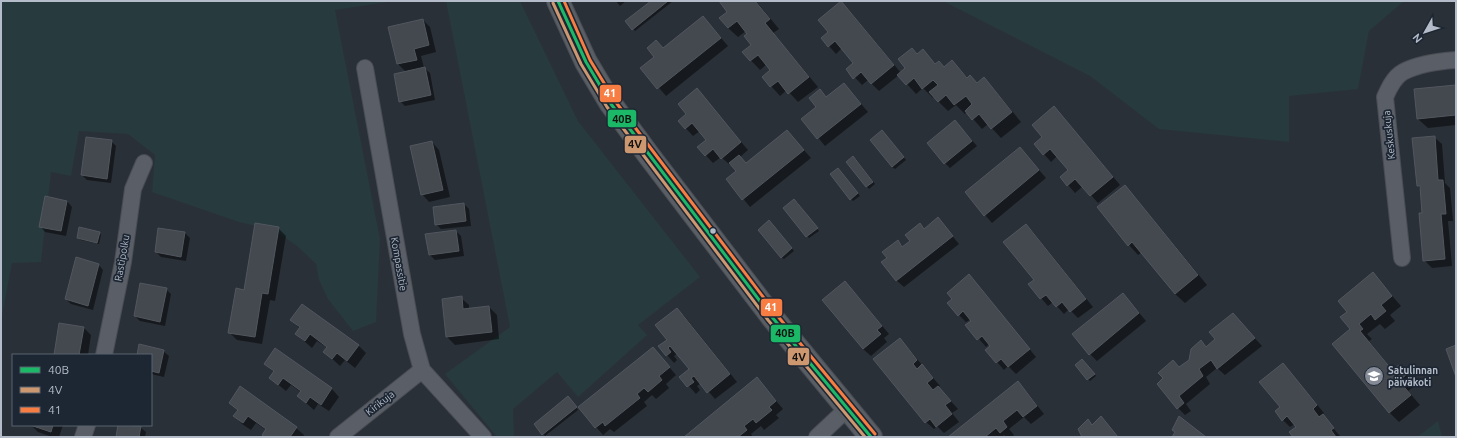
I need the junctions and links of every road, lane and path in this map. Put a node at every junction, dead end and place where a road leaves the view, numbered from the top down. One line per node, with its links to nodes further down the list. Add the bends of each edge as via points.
1 (558, 1): 8 (main road, via 586,62 611,104 772,317)
2 (1456, 60): 5 (street, Keskuskuja, via 1436,62 1402,72 1385,97)
3 (365, 68): 7 (street, Kompassitie, via 412,334)
4 (144, 163): 6 (street, Rastipolku, via 133,189 123,262)
5 (1402, 258)
6 (104, 354)
7 (422, 370): 11 (street, Kirikuja); 12 (street, Kompassitie)
8 (848, 408): 13 (street); 14 (main road)
9 (87, 426): 10 (street)
10 (83, 437)
11 (338, 437)
12 (483, 437)
13 (817, 437)
14 (871, 437)

